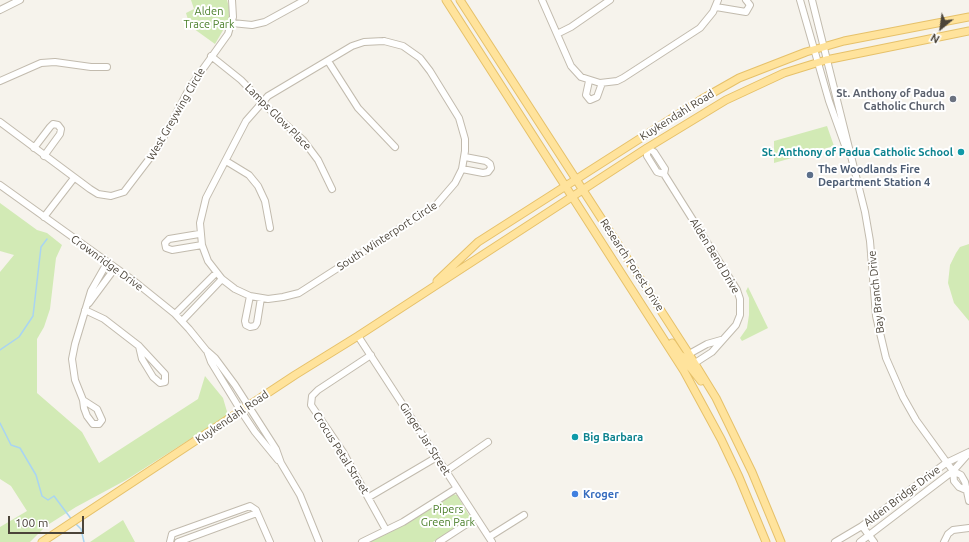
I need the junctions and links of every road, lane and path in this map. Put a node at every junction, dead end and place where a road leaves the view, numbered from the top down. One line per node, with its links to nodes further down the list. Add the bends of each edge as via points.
1 (20, 0): 13 (street)
2 (232, 0): 15 (street)
3 (305, 0): 15 (street, via 265,22 252,25)
4 (446, 0): 43 (main road, Research Forest Drive)
5 (460, 0): 41 (main road, Research Forest Drive)
6 (542, 0): 18 (street)
7 (610, 0): 18 (street)
8 (718, 0): 12 (street)
9 (746, 0): 12 (street, via 750,5 746,12)
10 (800, 0): 21 (street, Bay Branch Drive)
11 (812, 0): 20 (street, Bay Branch Drive)
12 (716, 7): 29 (street, via 705,24 694,32 623,78)
13 (0, 10)
14 (969, 17): 16 (main road, Kuykendahl Road)
15 (232, 23): 22 (street, West Greywing Circle, via 228,34)
16 (912, 28): 19 (main road); 20 (main road, Kuykendahl Road)
17 (969, 31): 19 (main road, Kuykendahl Road)
18 (557, 34): 27 (street, via 570,66)
19 (916, 41): 23 (main road, Kuykendahl Road)
20 (823, 47): 21 (main road, Kuykendahl Road); 23 (street, Bay Branch Drive)
21 (814, 49): 25 (street, Bay Branch Drive); 41 (main road, Kuykendahl Road, via 740,78 702,99)
22 (211, 56): 30 (street, Lamps Glow Place, via 241,80); 46 (street, West Greywing Circle, via 190,87 150,160 128,188 118,195)
23 (826, 60): 25 (main road, Kuykendahl Road); 38 (street, Bay Branch Drive)
24 (328, 61): 30 (street, South Winterport Circle, via 272,93); 32 (street, via 358,108); 36 (street, South Winterport Circle, via 352,46 370,41 397,44 415,53 430,70 460,118 465,139)
25 (818, 63): 34 (main road, Kuykendahl Road, via 784,73 726,100); 38 (street, Bay Branch Drive, via 838,129)
26 (107, 67): 28 (street, via 55,62 41,64)
27 (588, 80): 29 (street); 29 (street, via 586,95 590,100 597,97)
28 (0, 81)
29 (602, 83)
30 (262, 102): 37 (street, South Winterport Circle, via 246,121); 44 (street, Lamps Glow Place, via 308,145)
31 (0, 122): 33 (street)
32 (395, 147)
33 (34, 148): 35 (street); 35 (street, via 53,124 58,125 61,129 60,134)
34 (647, 148): 45 (main road, Kuykendahl Road); 65 (street, Alden Bend Drive, via 654,152 665,169 664,174 737,290 740,315 736,324)
35 (44, 156): 40 (street)
36 (465, 157): 39 (street, South Winterport Circle); 39 (street, via 486,161 491,168 483,173)
37 (226, 161): 50 (street, via 249,176 258,186 265,201); 51 (street, South Winterport Circle, via 206,198)
38 (854, 168): 80 (street, Bay Branch Drive, via 870,241 877,317 886,358 911,412)
39 (462, 169): 59 (street, South Winterport Circle, via 450,190 436,205 307,288 283,297)
40 (74, 178): 46 (street, via 98,194); 49 (street)
41 (576, 179): 43 (main road, Kuykendahl Road); 45 (main road, Research Forest Drive)
42 (0, 184): 49 (street, Crownridge Drive)
43 (566, 186): 47 (main road, Research Forest Drive); 57 (main road, Kuykendahl Road, via 478,242)
44 (332, 189)
45 (584, 190): 47 (main road, Kuykendahl Road); 68 (main road, Research Forest Drive)
46 (111, 196): 48 (street)
47 (573, 197): 57 (main road, Kuykendahl Road); 64 (main road, Research Forest Drive)
48 (112, 203)
49 (44, 217): 53 (street, Crownridge Drive)
50 (270, 228)
51 (200, 234): 52 (street, South Winterport Circle); 52 (street, via 168,239 165,243 166,248 172,250)
52 (202, 246): 55 (street, South Winterport Circle)
53 (108, 263): 54 (street, Crownridge Drive); 60 (street, via 94,285)
54 (115, 268): 60 (street); 61 (street, Crownridge Drive)
55 (216, 272): 56 (street, South Winterport Circle); 61 (street)
56 (222, 279): 58 (street, South Winterport Circle); 62 (street)
57 (424, 294): 63 (main road, Kuykendahl Road)
58 (250, 296): 59 (street, South Winterport Circle); 59 (street, via 245,321 250,327 257,323)
59 (261, 298)
60 (86, 307): 66 (street); 73 (street, via 72,358 75,380)
61 (176, 314): 62 (street, Crownridge Drive)
62 (182, 321): 67 (street, Crownridge Drive)
63 (358, 336): 69 (street, Ginger Jar Street); 74 (main road, Kuykendahl Road)
64 (662, 336): 70 (main road, Research Forest Drive); 71 (main road, via 685,360)
65 (721, 340): 68 (street, Alden Bend Drive, via 707,344); 71 (street, Alden Bend Drive, via 712,352)
66 (139, 346): 66 (street, via 142,359 153,377 160,383 165,382 165,374)
67 (206, 350): 74 (street, Crownridge Drive, via 215,358); 75 (street, Crownridge Drive)
68 (690, 354): 71 (main road, Research Forest Drive)
69 (371, 355): 78 (street, Ginger Jar Street); 84 (street, Crocus Petal Street, via 318,390 312,396 311,405 343,452)
70 (678, 361): 72 (main road, via 690,367); 102 (main road, Research Forest Drive, via 721,439)
71 (695, 363): 72 (main road, Research Forest Drive)
72 (711, 390): 103 (main road, Research Forest Drive, via 739,443)
73 (83, 400)
74 (248, 406): 75 (main road, Kuykendahl Road); 79 (street, Crownridge Drive, via 276,449)
75 (241, 411): 79 (street, Crownridge Drive); 95 (main road, Kuykendahl Road)
76 (488, 442): 81 (street)
77 (969, 453): 80 (street, Alden Bridge Drive); 82 (street, Alden Bridge Drive)
78 (437, 457): 81 (street, Ginger Jar Street); 84 (street)
79 (281, 463): 99 (street, Crownridge Drive, via 296,488)
80 (946, 463): 82 (street, Bay Branch Drive); 89 (street, Alden Bridge Drive)
81 (446, 471): 83 (street, Ginger Jar Street)
82 (953, 471): 85 (street, Bay Branch Drive, via 954,481 966,490); 93 (street, Alden Bridge Drive)
83 (457, 488): 88 (street, Ginger Jar Street); 91 (street)
84 (369, 498): 91 (street, Crocus Petal Street)
85 (969, 501)
86 (257, 513): 96 (street, via 250,506 172,534); 97 (street); 98 (street)
87 (524, 514): 94 (street)
88 (476, 518): 94 (street, Ginger Jar Street); 101 (street)
89 (862, 526): 92 (street, Alden Bridge Drive); 93 (street)
90 (969, 528): 107 (street, via 953,530)
91 (386, 530): 100 (street)
92 (855, 530): 104 (street, Alden Bridge Drive); 105 (street)
93 (870, 536): 105 (street, Alden Bridge Drive); 106 (street)
94 (490, 539)
95 (42, 542)
96 (170, 542)
97 (178, 542)
98 (270, 542)
99 (319, 542)
100 (362, 542)
101 (439, 542)
102 (766, 542)
103 (781, 542)
104 (835, 542)
105 (862, 542)
106 (874, 542)
107 (944, 542)

